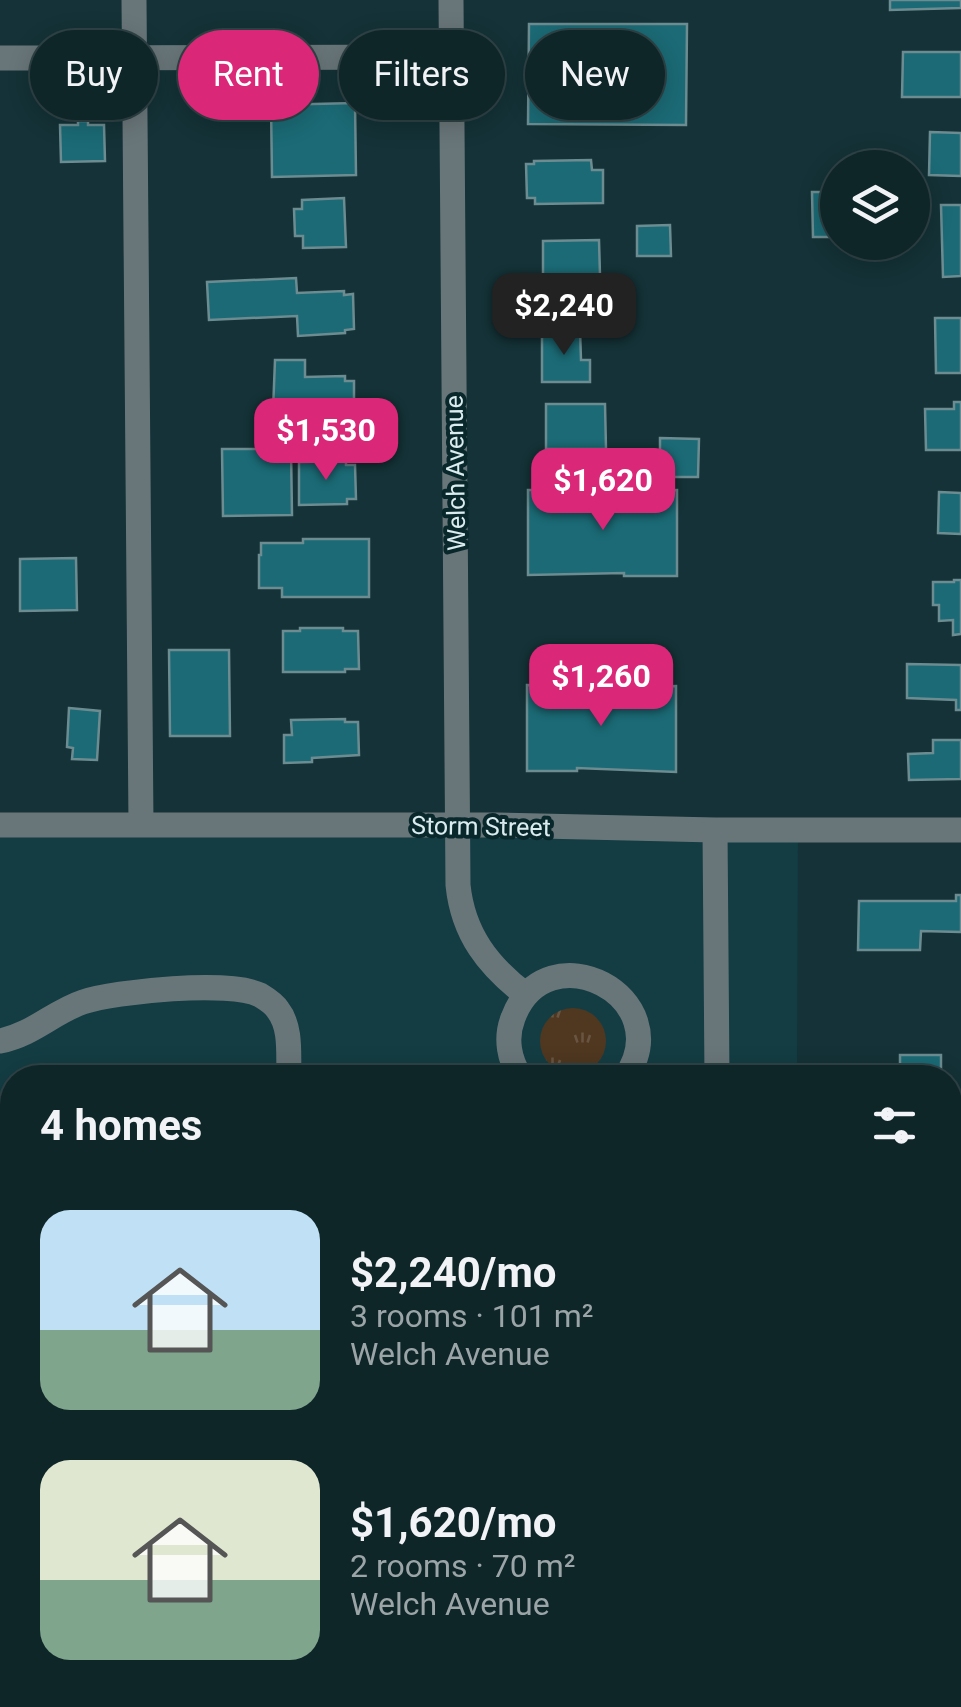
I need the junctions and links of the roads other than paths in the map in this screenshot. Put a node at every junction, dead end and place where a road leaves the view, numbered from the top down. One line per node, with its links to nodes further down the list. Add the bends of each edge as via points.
1 (134, 0): 3 (street)
2 (451, 0): 4 (street, Welch Avenue)
3 (135, 30)
4 (451, 30)
5 (339, 57): 8 (street)
6 (0, 58): 7 (street)
7 (30, 58)
8 (158, 58)
9 (135, 120): 12 (street)
10 (452, 120): 13 (street, Welch Avenue)
11 (0, 824): 12 (street, Storm Street)
12 (141, 825): 13 (street, Storm Street)
13 (458, 826): 14 (street, Storm Street); 16 (street, Welch Avenue, via 458,886 467,925 476,946)
14 (714, 830): 15 (street, Storm Street); 21 (street)
15 (961, 830)
16 (526, 995): 19 (street, via 510,1026); 20 (street, via 571,975 612,988 636,1024)
17 (0, 1042): 18 (street, via 107,995 235,990 259,994 278,1010)
18 (288, 1065)
19 (513, 1065)
20 (633, 1065)
21 (717, 1065)

